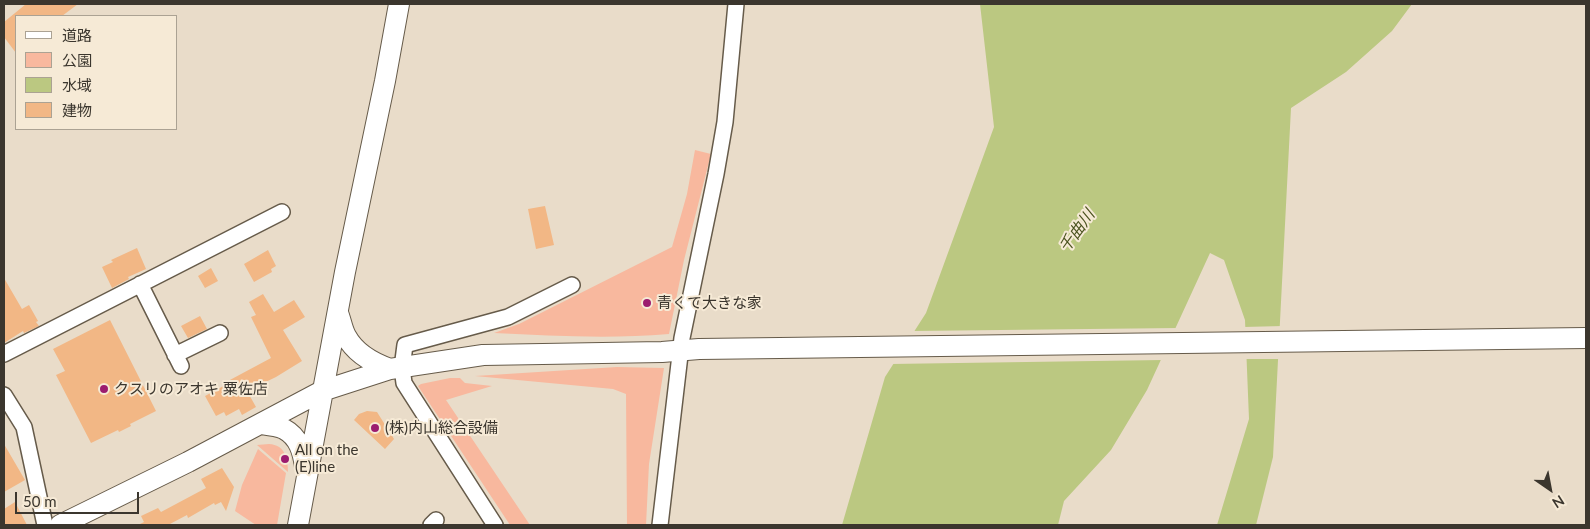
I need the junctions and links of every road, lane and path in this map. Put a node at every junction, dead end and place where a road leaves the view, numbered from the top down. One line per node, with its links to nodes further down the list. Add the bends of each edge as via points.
1 (399, 4): 6 (street)
2 (736, 4): 9 (street, via 725,122)
3 (282, 212): 4 (street)
4 (140, 284): 7 (street, via 178,361); 10 (street)
5 (572, 285): 11 (street, via 508,316 405,345)
6 (338, 313): 11 (street, via 346,336 358,350 375,363); 12 (street)
7 (220, 334)
8 (1586, 338): 9 (street)
9 (690, 350): 11 (street, via 483,355); 20 (street)
10 (4, 354)
11 (396, 368): 12 (street); 19 (street)
12 (322, 391): 14 (street); 15 (street)
13 (4, 395): 16 (street, via 24,427)
14 (260, 424): 15 (street, via 284,429 300,444); 17 (street)
15 (306, 479): 18 (street)
16 (45, 525)
17 (60, 525)
18 (298, 525)
19 (495, 525)
20 (660, 525)

